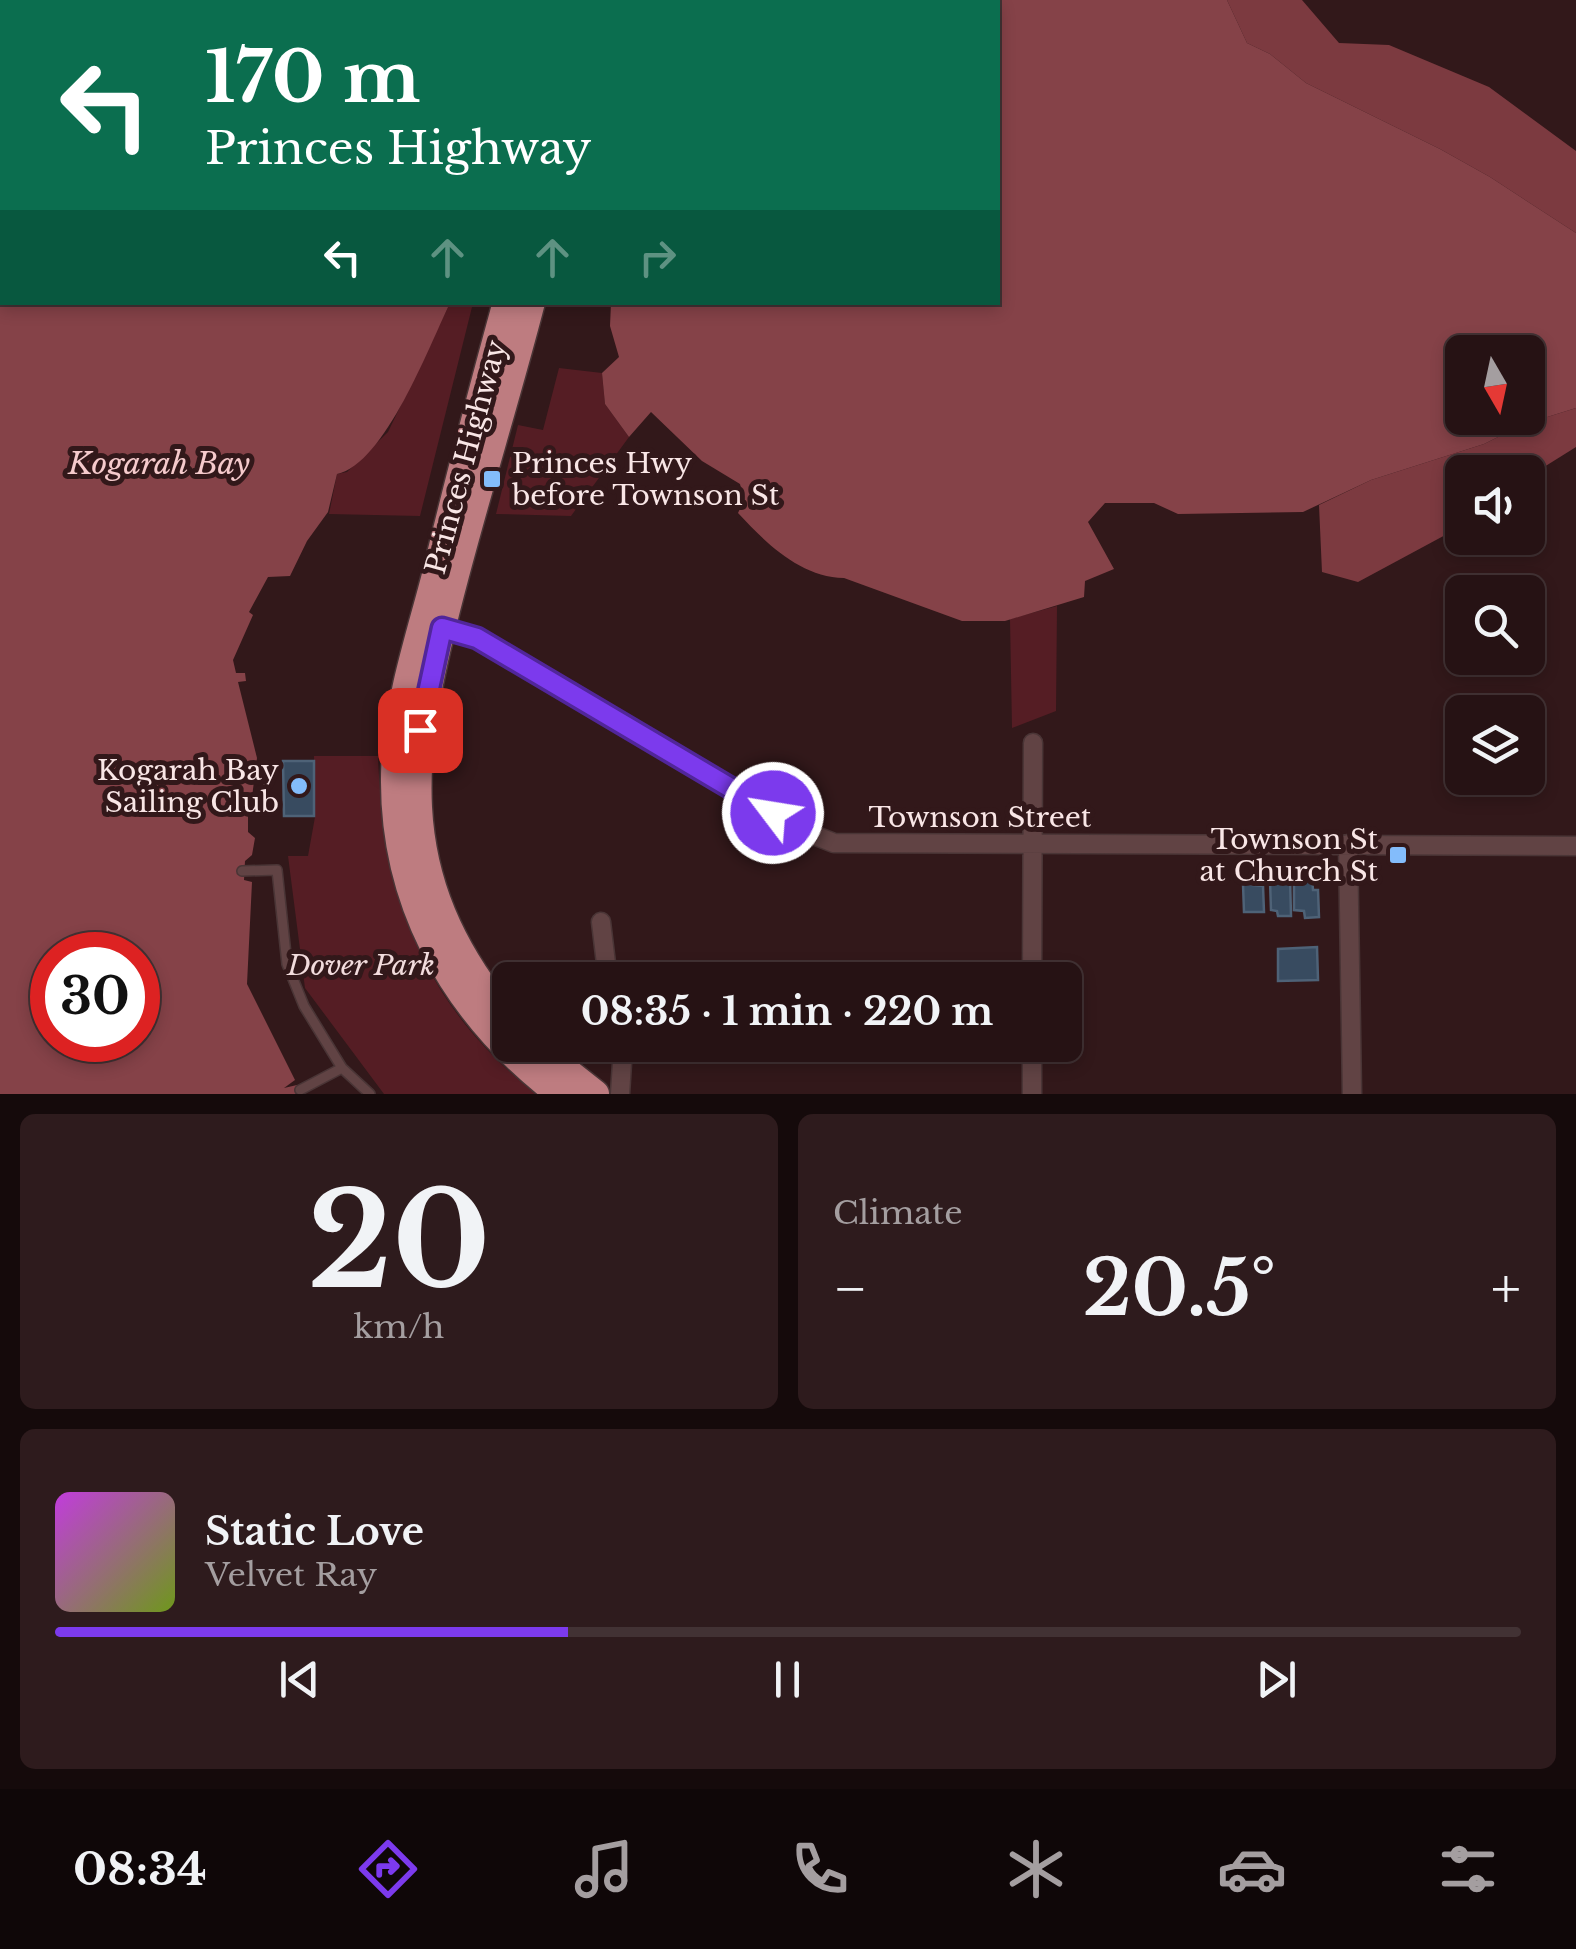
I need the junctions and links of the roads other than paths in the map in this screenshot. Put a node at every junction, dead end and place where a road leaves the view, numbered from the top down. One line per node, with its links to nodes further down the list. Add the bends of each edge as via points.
1 (506, 305): 19 (highway, Princes Highway, via 404,707 396,803 409,883 438,957 484,1025)
2 (530, 305): 3 (highway, Princes Highway)
3 (442, 628): 5 (street, Townson Street, via 477,638 820,839 853,845); 12 (highway, Princes Highway, via 417,756 417,807 452,936)
4 (1033, 744): 5 (street)
5 (1033, 844): 6 (street, Townson Street); 11 (street)
6 (1348, 844): 7 (street, Townson Street); 23 (street)
7 (1576, 846)
8 (242, 871): 16 (lane, via 278,870 287,964)
9 (601, 922): 10 (street)
10 (606, 962)
11 (1032, 962)
12 (492, 999)
13 (555, 1062): 20 (highway)
14 (622, 1062): 21 (street)
15 (1032, 1062): 22 (street)
16 (342, 1068): 17 (lane); 18 (lane)
17 (300, 1090)
18 (370, 1094)
19 (560, 1094)
20 (595, 1094)
21 (620, 1094)
22 (1032, 1094)
23 (1352, 1094)

